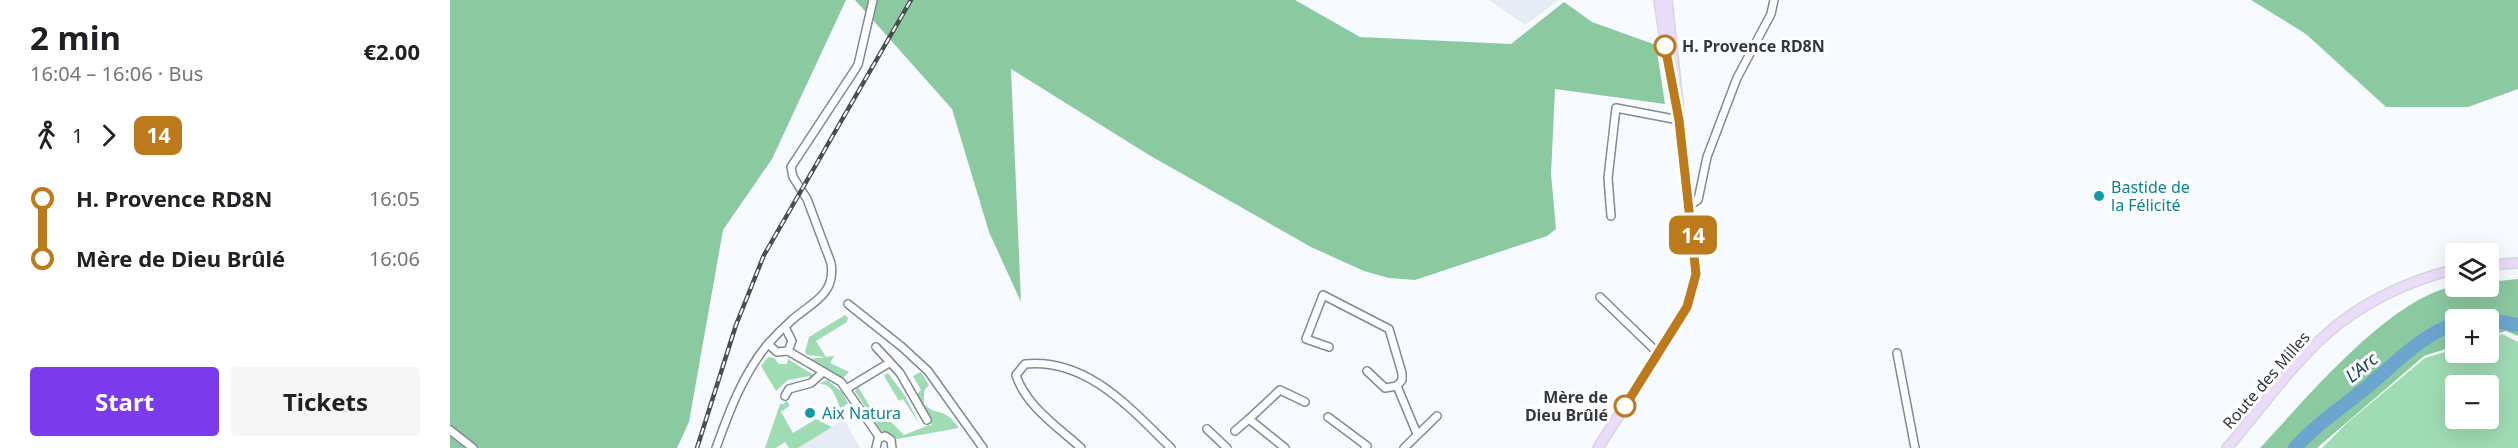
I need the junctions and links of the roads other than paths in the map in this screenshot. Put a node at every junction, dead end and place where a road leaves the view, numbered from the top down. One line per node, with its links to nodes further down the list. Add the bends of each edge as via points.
1 (873, 0): 13 (street, via 858,65 791,167 807,199 832,273 824,296)
2 (1659, 0): 5 (main road)
3 (1666, 0): 5 (main road)
4 (1774, 0): 6 (street, via 1771,14 1737,78 1707,157 1698,200)
5 (1679, 120): 6 (main road); 7 (street, via 1616,108 1608,178)
6 (1690, 205): 19 (main road, via 1696,261 1694,288)
7 (1611, 216)
8 (2518, 262): 9 (main road)
9 (2499, 264)
10 (2445, 272): 49 (main road, Route des Milles, via 2396,289 2322,338)
11 (1600, 297): 19 (street)
12 (848, 304): 40 (street, via 928,371)
13 (785, 327): 14 (street); 17 (street, via 792,341)
14 (768, 344): 17 (street, via 777,352); 37 (street, via 747,373)
15 (876, 347): 20 (street)
16 (1329, 347): 23 (street, via 1306,339 1323,295 1389,329 1402,373)
17 (788, 351): 22 (street)
18 (1897, 353): 48 (street)
19 (1658, 354): 47 (main road)
20 (889, 363): 24 (street); 30 (street, via 900,373)
21 (1367, 371): 23 (street, via 1385,388)
22 (823, 372): 24 (street); 25 (street, via 811,383 789,389)
23 (1397, 386): 34 (street)
24 (846, 389): 35 (street)
25 (784, 396)
26 (1305, 402): 29 (street, via 1280,390)
27 (1328, 417): 45 (street)
28 (1437, 417): 34 (street)
29 (1249, 419): 33 (street); 44 (street)
30 (927, 420)
31 (1207, 429): 43 (street)
32 (450, 430): 36 (street)
33 (1235, 431)
34 (1417, 434): 46 (street)
35 (880, 438): 38 (street); 39 (street, via 890,438)
36 (473, 448)
37 (716, 448)
38 (876, 448)
39 (892, 448)
40 (983, 448)
41 (1081, 448): 42 (street, via 1020,388 1016,375 1025,364 1045,362 1083,374 1116,394)
42 (1170, 448)
43 (1227, 448)
44 (1286, 448)
45 (1365, 448)
46 (1404, 448)
47 (1598, 448)
48 (1915, 448)
49 (2227, 448)

